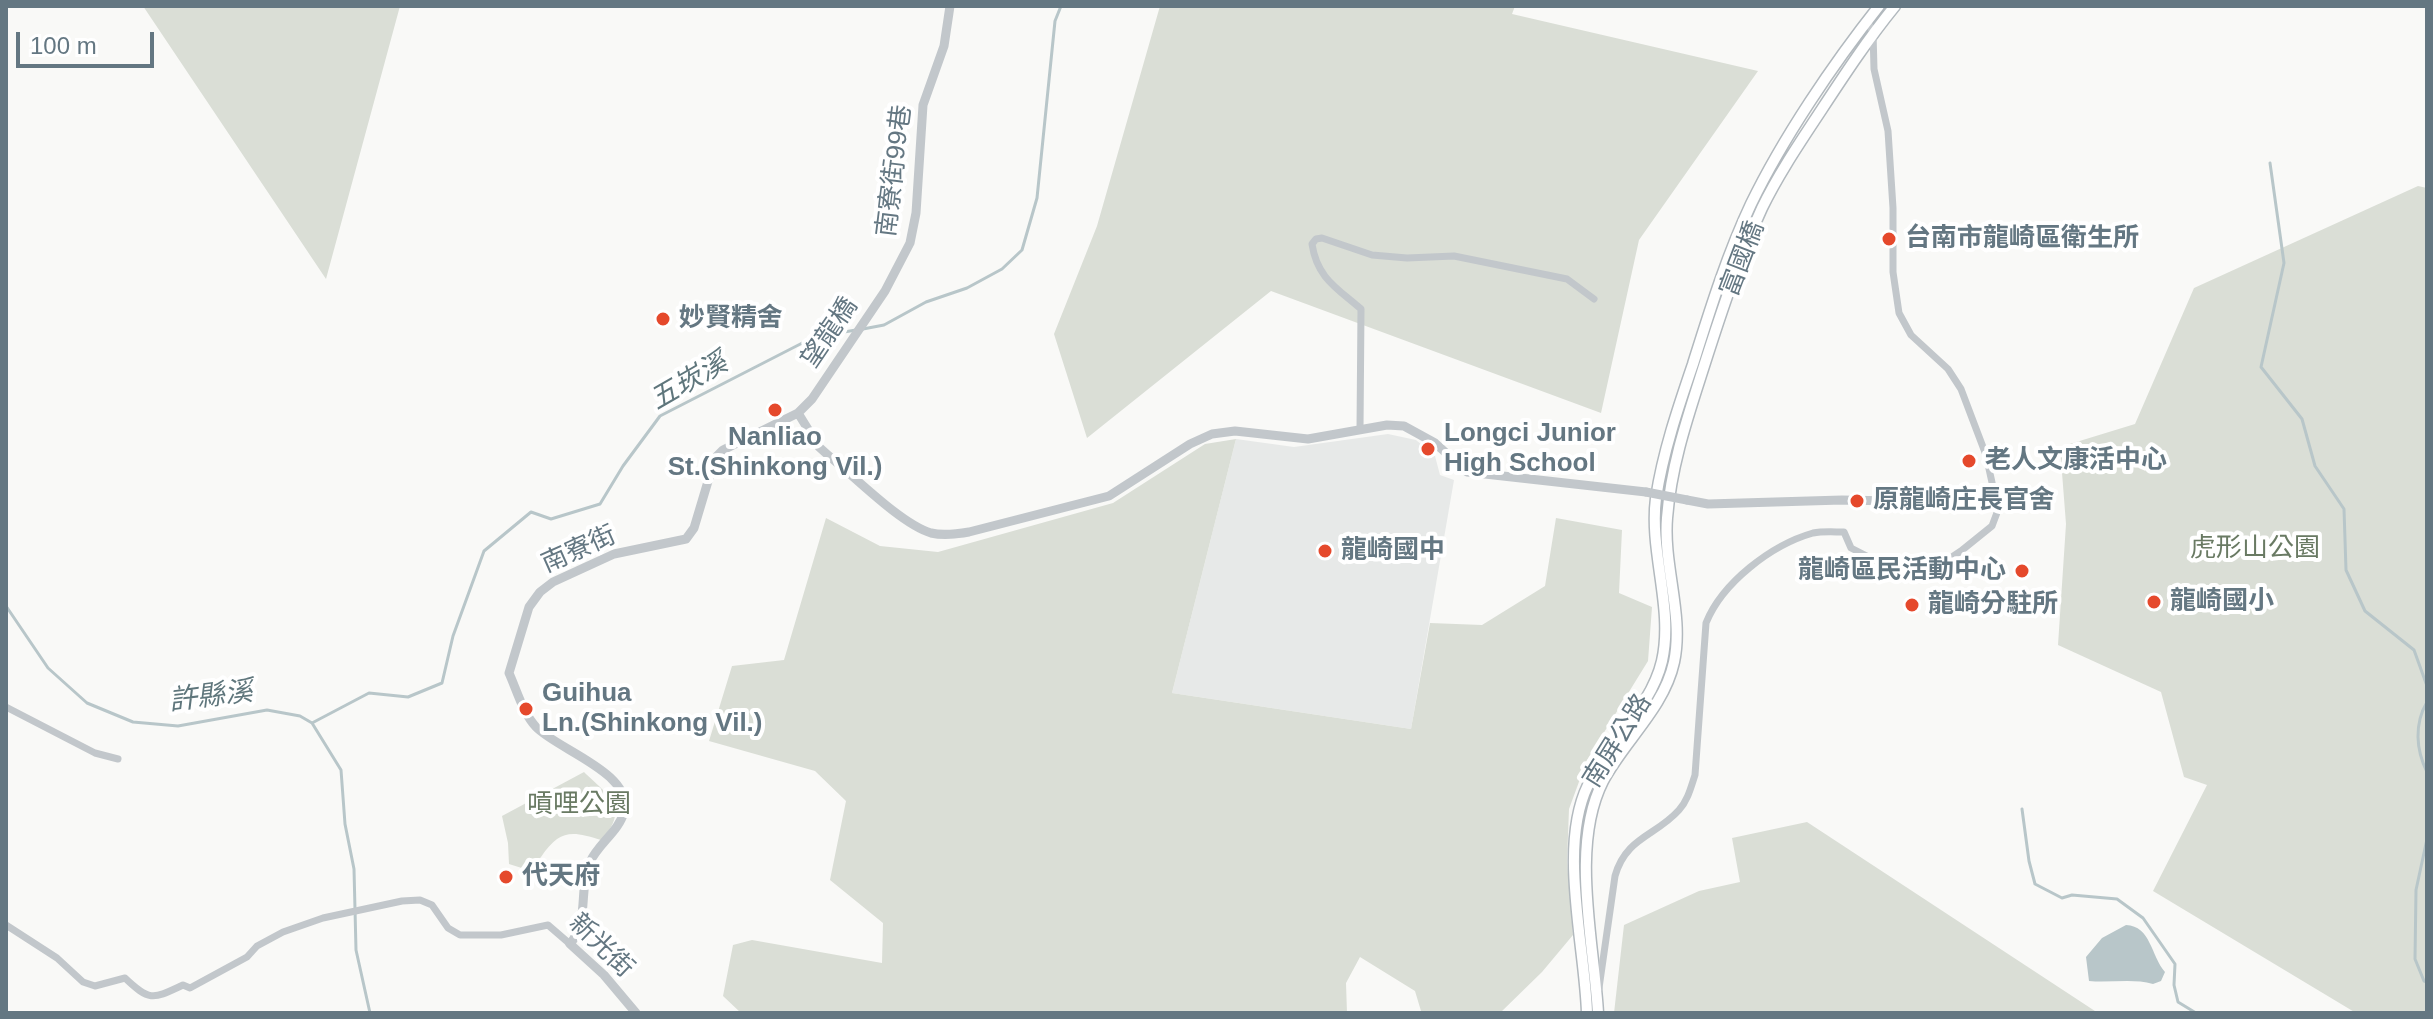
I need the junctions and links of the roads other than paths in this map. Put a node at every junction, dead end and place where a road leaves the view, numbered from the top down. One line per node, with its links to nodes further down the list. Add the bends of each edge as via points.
1 (950, 6): 6 (street, 南寮街99巷, via 944,46 923,105 914,229)
2 (1879, 6): 4 (main road)
3 (1895, 6): 5 (main road)
4 (1867, 21): 5 (street); 10 (main road, 富國橋, via 1777,156 1751,205 1674,421)
5 (1873, 32): 10 (main road, 富國橋, via 1763,207); 11 (street, via 1874,69 1888,131 1899,313 1911,335 1948,369 1961,389)
6 (885, 291): 8 (street, 望龍橋)
7 (1594, 299): 9 (street, via 1567,279 1454,256 1372,255 1316,239 1315,263 1361,309)
8 (798, 413): 9 (street, via 819,447 912,523 951,535 1109,496 1212,434 1308,439); 15 (street, 南寮街, via 715,458 686,539 614,554 553,582 529,607 509,673 528,718 614,780 624,801 619,823 590,863 579,933)
9 (1360, 429): 11 (street, bridge, via 1404,426 1435,443 1467,472 1708,504)
10 (1667, 473): 16 (main road, 南屏公路, via 1677,635 1673,667 1660,697 1605,778 1591,811 1585,847); 18 (main road, 南屏公路, via 1655,520 1665,634 1662,663 1587,786 1577,818 1574,863)
11 (1997, 503): 16 (street, via 1992,526 1923,573 1904,575 1851,548 1844,532 1827,532 1812,533 1761,557 1730,585 1706,623 1695,775 1679,810 1636,842 1620,862)
12 (6, 707): 13 (street, via 95,753)
13 (118, 759)
14 (6, 925): 15 (street, 新光街, via 83,982 95,986 125,978 142,994 156,998 183,985 190,988 283,932 402,901 432,905 460,935 501,935 548,925)
15 (570, 944): 17 (street, 新光街)
16 (1597, 997): 18 (main road, 南屏公路)
17 (636, 1013)
18 (1592, 1013)

